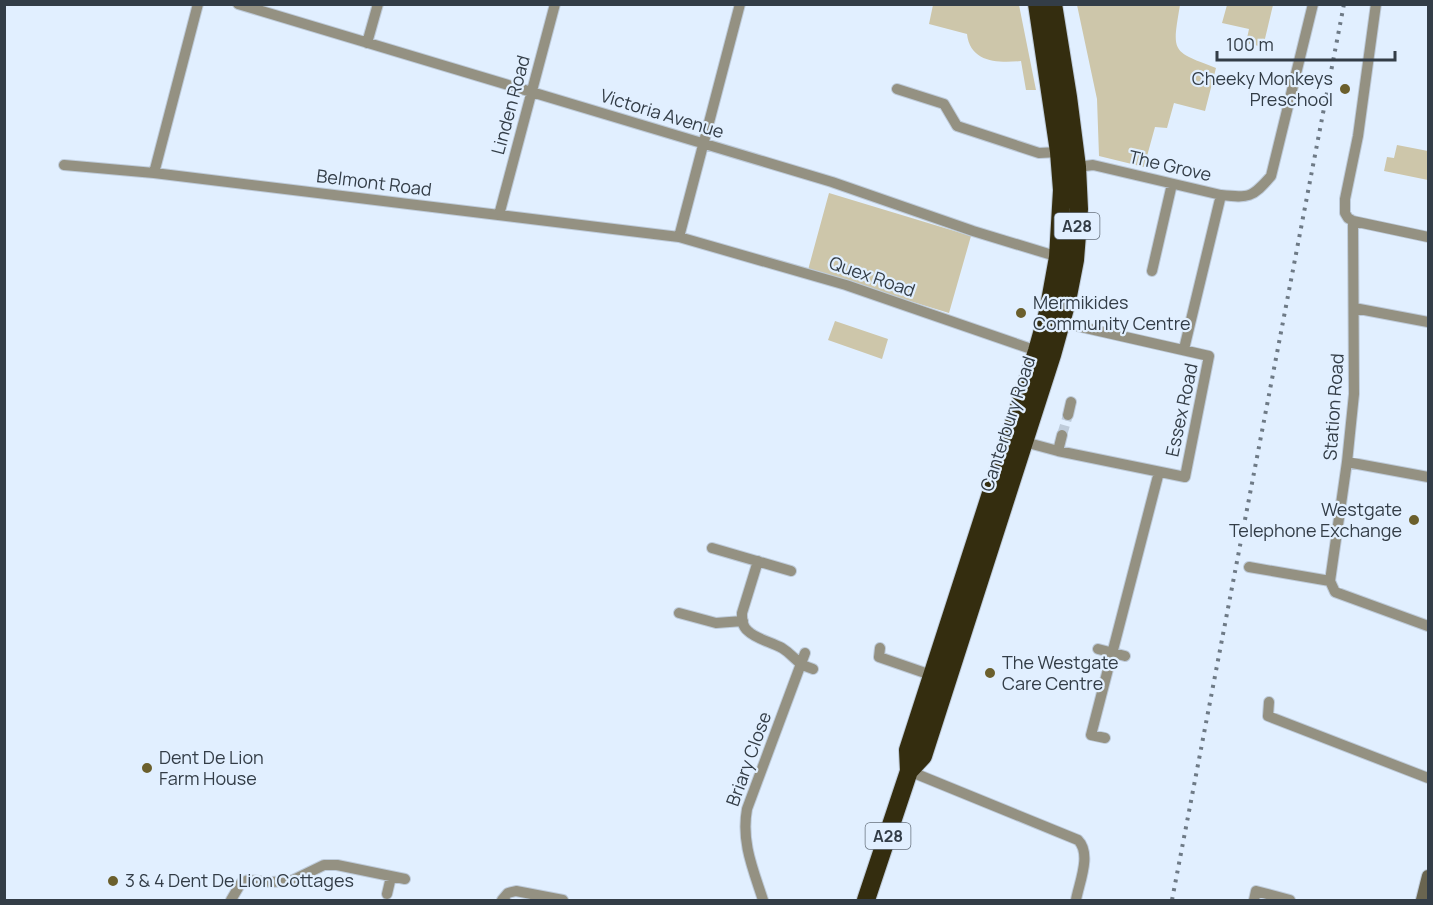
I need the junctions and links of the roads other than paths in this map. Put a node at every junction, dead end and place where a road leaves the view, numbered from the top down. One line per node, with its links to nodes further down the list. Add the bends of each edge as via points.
1 (198, 4): 17 (street)
2 (238, 4): 10 (street, Victoria Avenue)
3 (378, 4): 10 (street)
4 (555, 4): 12 (street, Linden Road)
5 (740, 4): 13 (street)
6 (1037, 4): 14 (highway, Canterbury Road / A28)
7 (1053, 4): 16 (highway, Canterbury Road / A28)
8 (1313, 4): 19 (street, The Grove, via 1271,176 1257,193 1242,197)
9 (1376, 4): 21 (street, Station Road, via 1345,199)
10 (368, 43): 12 (street, Victoria Avenue)
11 (897, 89): 14 (street, via 944,104 957,126 1039,153)
12 (532, 93): 13 (street, Victoria Avenue); 20 (street, Linden Road)
13 (702, 144): 22 (street); 24 (street, Victoria Avenue)
14 (1059, 152): 16 (street); 24 (highway, Canterbury Road / A28)
15 (64, 165): 17 (street, Belmont Road)
16 (1077, 167): 18 (street, The Grove, via 1093,165); 24 (highway, Canterbury Road / A28, via 1079,209)
17 (154, 173): 20 (street, Belmont Road)
18 (1172, 184): 19 (street, The Grove); 25 (street)
19 (1221, 195): 29 (street, Essex Road)
20 (499, 215): 22 (street, Belmont Road)
21 (1349, 217): 23 (street); 26 (street, Station Road)
22 (679, 237): 30 (street, Quex Road, via 846,285)
23 (1428, 237)
24 (1066, 259): 30 (highway, Canterbury Road / A28, via 1048,312)
25 (1152, 271)
26 (1354, 308): 27 (street); 36 (street, Station Road, via 1354,393)
27 (1428, 322)
28 (1077, 326): 29 (street)
29 (1184, 350): 37 (street, Essex Road, via 1209,356 1185,477)
30 (1044, 353): 34 (highway, Canterbury Road / A28)
31 (1071, 402): 32 (street)
32 (1068, 415)
33 (1062, 435): 35 (street)
34 (1017, 440): 35 (street); 54 (highway, Canterbury Road / A28); 57 (highway, Canterbury Road / A28, via 922,756)
35 (1058, 451): 37 (street)
36 (1347, 462): 38 (street); 43 (street, Station Road)
37 (1159, 472): 50 (street)
38 (1428, 477)
39 (712, 548): 40 (street)
40 (758, 561): 42 (street); 45 (street)
41 (1249, 567): 43 (street)
42 (791, 571)
43 (1330, 581): 46 (street, via 1335,592)
44 (679, 613): 45 (street, via 716,623)
45 (742, 621): 52 (street, via 749,632 782,648)
46 (1428, 626)
47 (880, 648): 54 (street, via 879,657)
48 (1098, 650): 50 (street)
49 (806, 653): 52 (street, Briary Close)
50 (1111, 653): 51 (street); 56 (street, via 1091,735)
51 (1125, 656)
52 (801, 665): 53 (street); 66 (street, Briary Close, via 745,817 745,842)
53 (813, 669)
54 (932, 675): 57 (highway, Canterbury Road / A28, via 908,750)
55 (1269, 702): 58 (street, via 1268,716)
56 (1104, 738)
57 (909, 771): 67 (highway, Canterbury Road / A28); 68 (street, via 1078,840 1085,854)
58 (1428, 778)
59 (391, 876): 61 (street); 62 (street); 63 (street, via 324,865 291,880 248,880 241,883)
60 (1428, 876): 71 (street)
61 (405, 879)
62 (387, 894)
63 (231, 900)
64 (502, 900): 65 (street, via 516,891)
65 (563, 900)
66 (763, 900)
67 (866, 900)
68 (1076, 900)
69 (1254, 900): 70 (street, via 1256,891)
70 (1290, 900)
71 (1422, 900)

